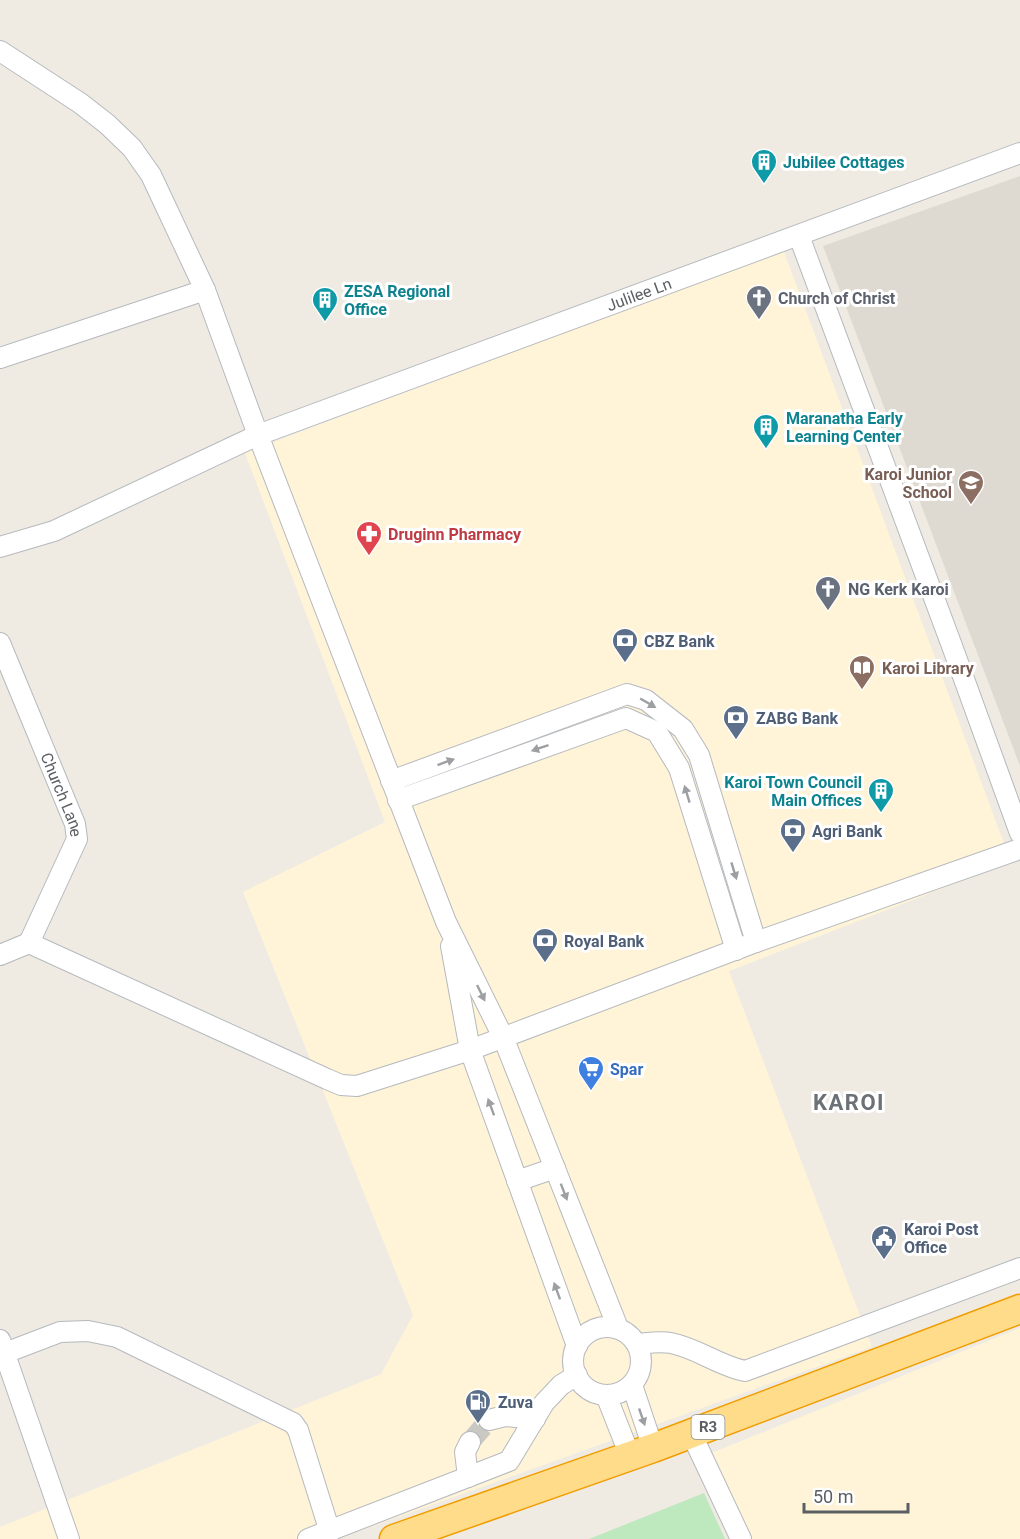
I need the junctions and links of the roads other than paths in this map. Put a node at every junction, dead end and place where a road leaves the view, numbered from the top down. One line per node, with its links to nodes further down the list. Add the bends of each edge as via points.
1 (0, 51): 4 (street, via 80,103 132,148 151,175)
2 (1020, 153): 3 (street, Julilee Ln)
3 (799, 236): 6 (street, Julilee Ln); 15 (street)
4 (205, 290): 5 (street); 6 (street)
5 (0, 358)
6 (258, 435): 7 (street, Julilee Ln, via 54,531); 11 (street)
7 (0, 547)
8 (0, 644): 19 (street, Church Lane, via 75,824 77,839)
9 (575, 713): 10 (street); 11 (street, one-way to 9); 13 (street, one-way to 13, via 627,694 646,699 683,729 699,756)
10 (582, 733): 12 (street, one-way to 12); 14 (street, one-way to 10, via 679,768 657,732 626,718)
11 (391, 781): 12 (street)
12 (399, 800): 17 (street)
13 (718, 817): 14 (street); 18 (street, one-way to 18)
14 (696, 824): 20 (street)
15 (1020, 833)
16 (1020, 849): 18 (street)
17 (446, 922): 22 (street, one-way to 22); 23 (street)
18 (756, 942): 20 (street)
19 (29, 943): 21 (street); 23 (street, via 342,1086 357,1086)
20 (736, 950): 22 (street)
21 (0, 955)
22 (503, 1037): 23 (street); 24 (street)
23 (470, 1050): 25 (street, one-way to 23)
24 (555, 1168): 25 (street); 28 (street, one-way to 28)
25 (517, 1181): 31 (street, one-way to 25)
26 (1020, 1268): 29 (street, via 745,1371 669,1343)
27 (1020, 1309): 37 (highway, R3)
28 (618, 1328): 29 (street); 31 (street, via 601,1327 587,1333)
29 (638, 1344): 33 (street, via 642,1365)
30 (2, 1346): 41 (street, via 60,1332 88,1331 117,1337 293,1423); 42 (street)
31 (576, 1346): 32 (street, via 573,1362)
32 (577, 1376): 34 (street, via 592,1392); 35 (street, via 561,1385)
33 (632, 1385): 34 (street, via 620,1393); 39 (street, one-way to 39)
34 (606, 1395): 39 (street)
35 (535, 1419): 36 (street, via 505,1416); 40 (street, via 509,1461)
36 (489, 1420)
37 (691, 1433): 39 (highway, R3); 45 (street)
38 (470, 1442): 40 (street, via 465,1452)
39 (641, 1452): 44 (highway, R3)
40 (468, 1477): 41 (street)
41 (330, 1532): 43 (street)
42 (69, 1539)
43 (308, 1539)
44 (394, 1539)
45 (741, 1539)

